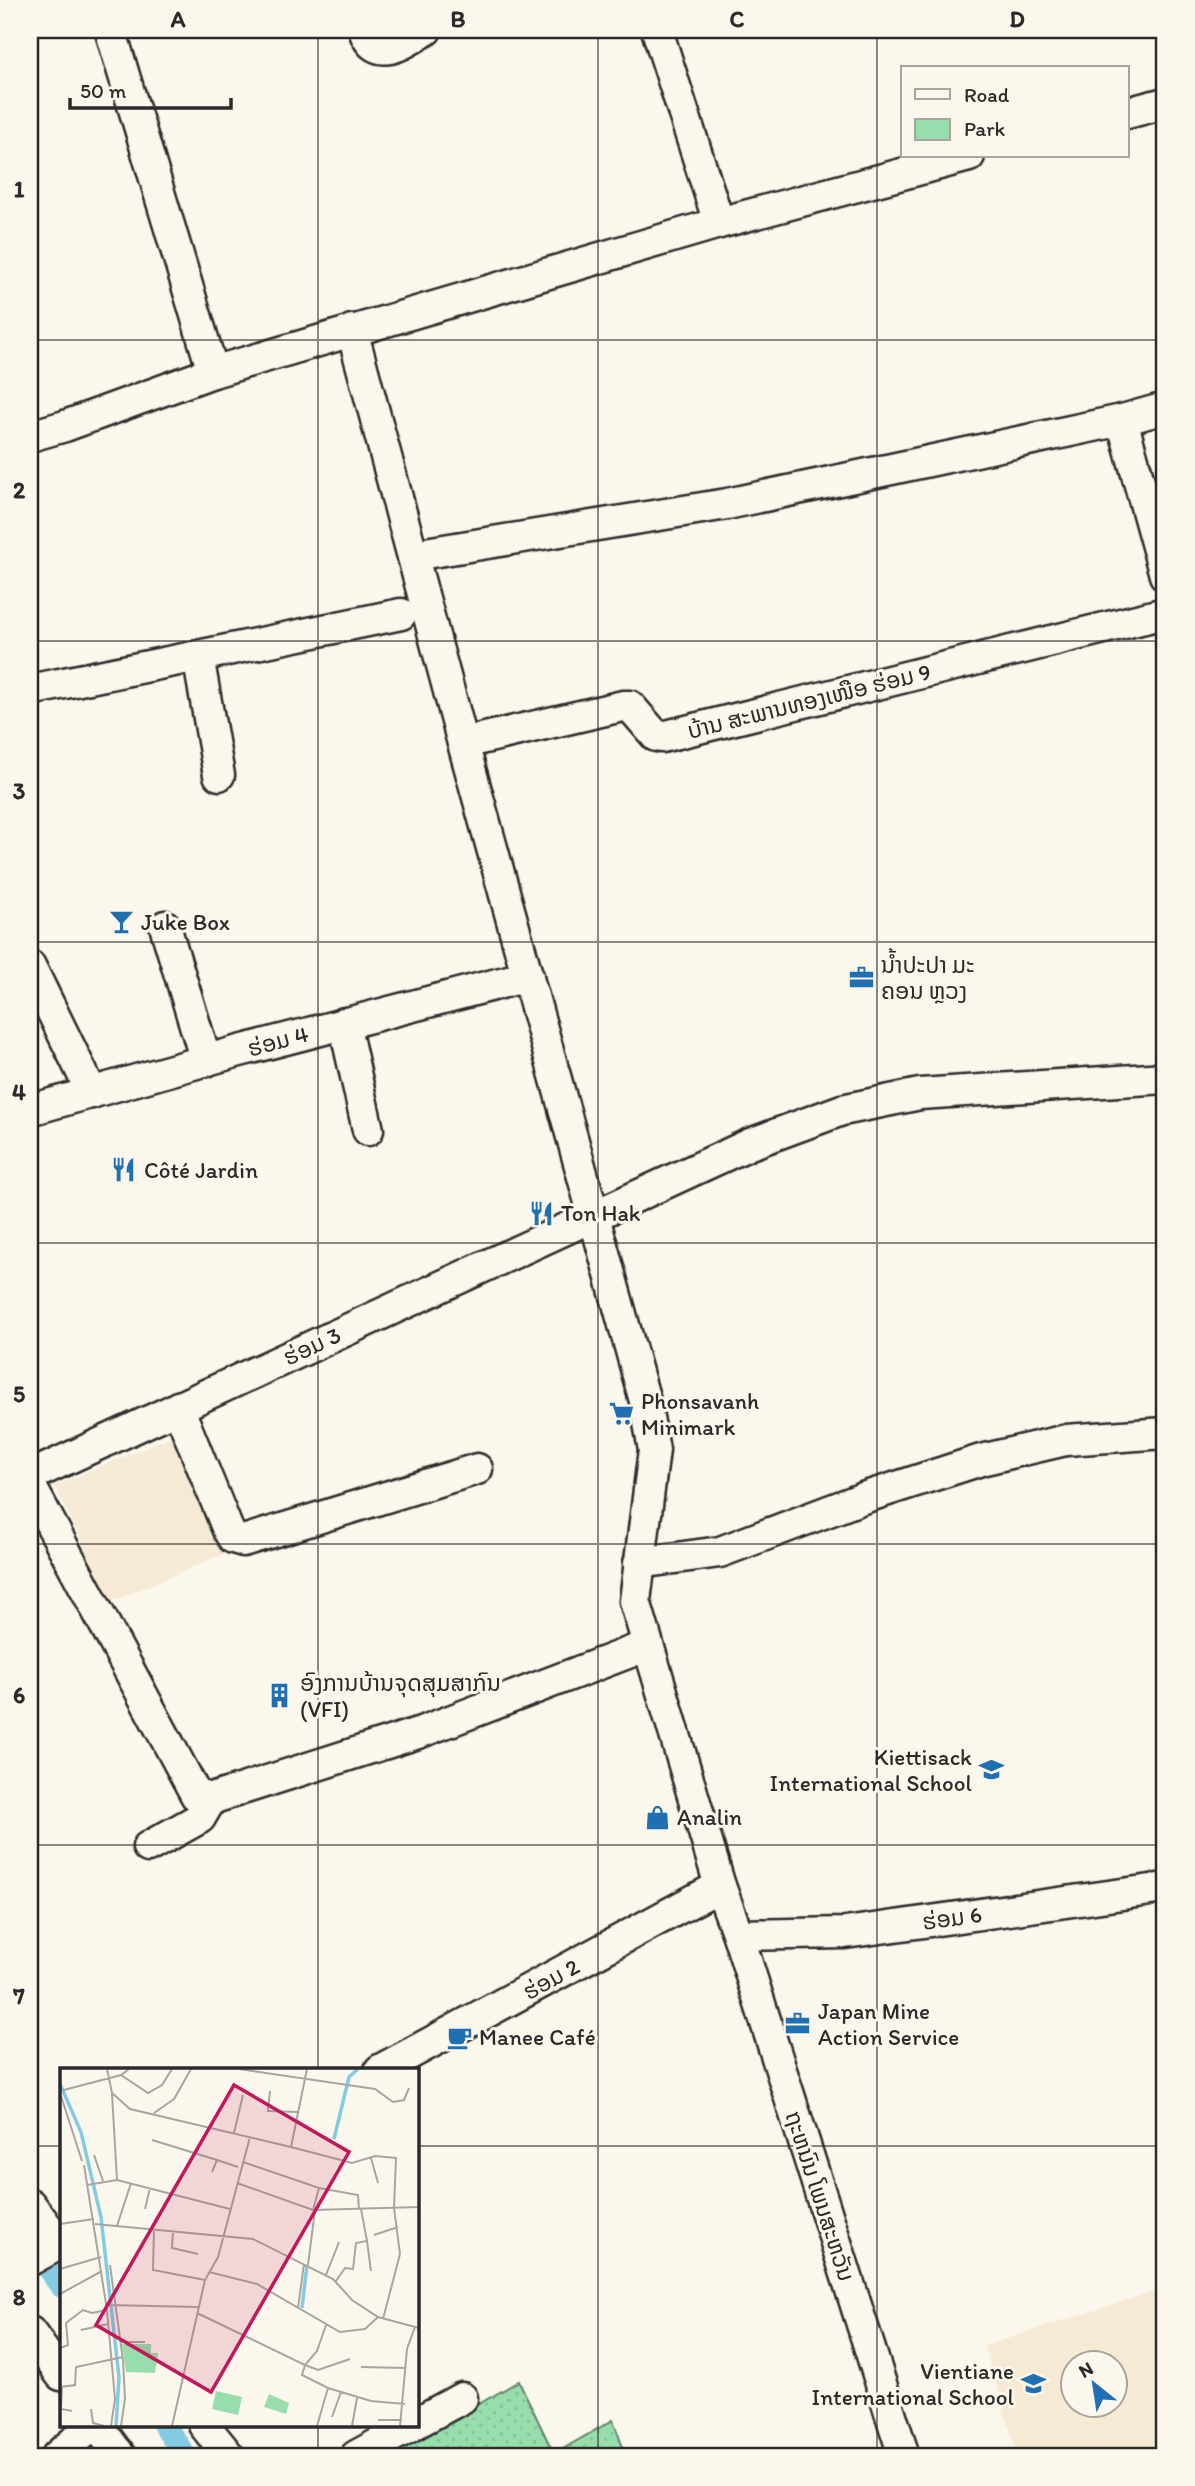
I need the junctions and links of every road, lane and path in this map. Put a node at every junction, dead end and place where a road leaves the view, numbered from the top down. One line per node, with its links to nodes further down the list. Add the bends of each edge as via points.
1 (363, 30): 2 (street, via 377,48 393,48)
2 (426, 30)
3 (657, 30): 8 (street)
4 (111, 32): 10 (street)
5 (1165, 103): 6 (street)
6 (1128, 113)
7 (962, 158): 8 (street)
8 (719, 223): 9 (street)
9 (352, 330): 10 (street); 14 (street, ຖະຫນົນ ໂພນສະຫວັນ)
10 (213, 372): 13 (street)
11 (1165, 408): 12 (street)
12 (1122, 420): 14 (street, via 727,504); 15 (street)
13 (30, 436)
14 (413, 555): 20 (street, ຖະຫນົນ ໂພນສະຫວັນ)
15 (1165, 575)
16 (1165, 613): 20 (street, ບ້ານ ສະພານທອງເໜືອ ຮ່ອມ 9, via 662,737 629,706 623,706)
17 (401, 614): 18 (street)
18 (198, 656): 19 (street); 21 (street)
19 (30, 691)
20 (463, 743): 24 (street, ຖະຫນົນ ໂພນສະຫວັນ)
21 (219, 775)
22 (166, 926): 26 (street)
23 (30, 966): 28 (street)
24 (528, 976): 25 (street, ຮ່ອມ 4); 31 (street, ຖະຫນົນ ໂພນສະຫວັນ)
25 (344, 1023): 26 (street, ຮ່ອມ 4); 30 (street)
26 (206, 1061): 28 (street, ຮ່ອມ 4)
27 (1165, 1078): 31 (street, ຮ່ອມ 3, via 920,1094 842,1110 750,1144)
28 (92, 1093): 29 (street, ຮ່ອມ 4)
29 (30, 1110)
30 (368, 1130)
31 (594, 1216): 32 (street, ຮ່ອມ 3); 37 (street, ຖະຫນົນ ໂພນສະຫວັນ, via 654,1450)
32 (178, 1407): 34 (street, via 228,1531 243,1541); 35 (street, ຮ່ອມ 3)
33 (1165, 1433): 37 (street, via 1066,1440 981,1460 720,1552)
34 (477, 1469)
35 (30, 1476)
36 (30, 1485): 39 (street, via 195,1795)
37 (639, 1563): 38 (street, ຖະຫນົນ ໂພນສະຫວັນ, via 635,1601)
38 (646, 1646): 39 (street, via 421,1731); 41 (street, ຖະຫນົນ ໂພນສະຫວັນ)
39 (211, 1799): 40 (street, via 200,1818)
40 (148, 1847)
41 (720, 1886): 43 (street, ຖະຫນົນ ໂພນສະຫວັນ); 44 (street, ຮ່ອມ 2)
42 (1165, 1888): 43 (street, ຮ່ອມ 6, via 845,1933)
43 (738, 1935): 59 (street, ຖະຫນົນ ໂພນສະຫວັນ)
44 (384, 2068)
45 (30, 2204): 46 (street)
46 (53, 2248)
47 (30, 2332): 48 (street)
48 (60, 2374)
49 (461, 2398): 50 (street)
50 (418, 2422)
51 (94, 2426): 55 (street)
52 (96, 2426): 56 (street)
53 (205, 2426): 57 (street)
54 (411, 2426): 58 (street)
55 (57, 2456)
56 (120, 2456)
57 (229, 2456)
58 (356, 2456)
59 (904, 2456)

